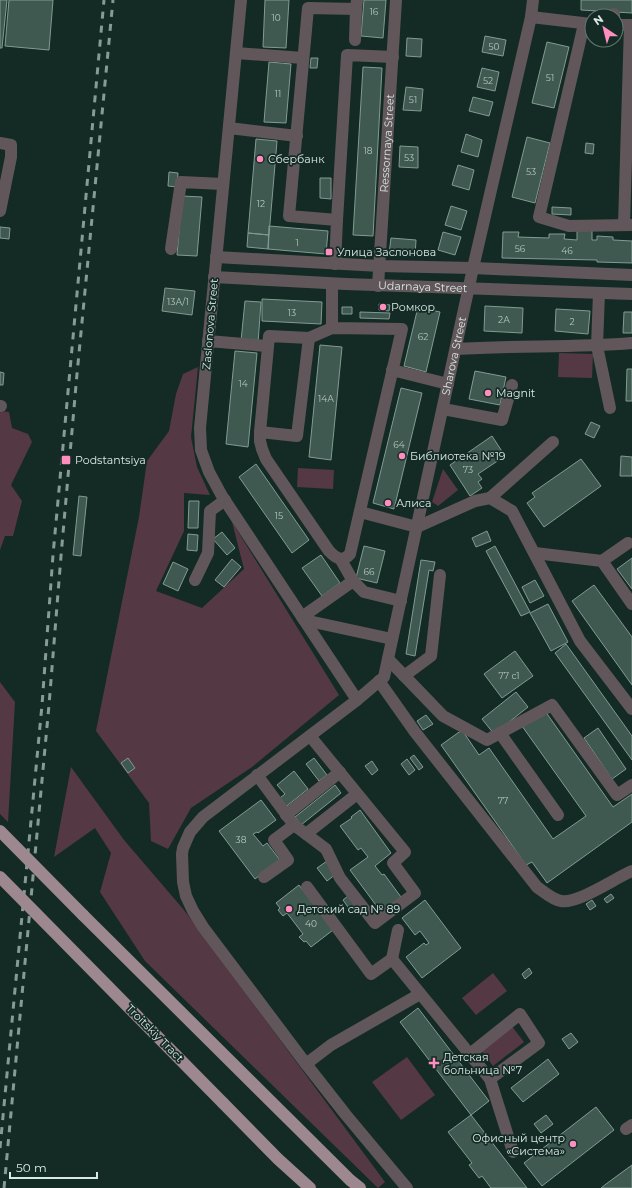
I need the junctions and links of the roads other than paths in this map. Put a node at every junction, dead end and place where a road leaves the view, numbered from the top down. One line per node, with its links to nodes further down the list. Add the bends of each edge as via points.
1 (242, 0): 10 (street, Zaslonova Street)
2 (396, 0): 11 (street, Ressornaya Street)
3 (533, 0): 5 (street, Sharova Street)
4 (357, 5): 8 (street); 12 (street, via 308,8)
5 (531, 16): 6 (street); 24 (street, Sharova Street)
6 (584, 23)
7 (631, 25): 19 (street)
8 (355, 40)
9 (584, 40): 19 (street, via 539,217 569,226)
10 (236, 53): 12 (street); 13 (street, Zaslonova Street)
11 (393, 57): 18 (street, via 347,55); 23 (street, Ressornaya Street)
12 (304, 58): 14 (street)
13 (229, 128): 14 (street); 16 (street, Zaslonova Street)
14 (297, 136): 18 (street, via 289,216)
15 (0, 143): 17 (street, via 11,145)
16 (223, 184): 20 (street, via 181,182); 21 (street, Zaslonova Street)
17 (0, 211)
18 (337, 220): 22 (street)
19 (628, 225)
20 (171, 249)
21 (216, 257): 22 (street, Udarnaya Street); 26 (street, Zaslonova Street)
22 (335, 264): 23 (street, Udarnaya Street)
23 (380, 266): 24 (street, Udarnaya Street); 28 (street, Ressornaya Street)
24 (473, 268): 25 (street, Udarnaya Street); 29 (street, Sharova Street)
25 (632, 275)
26 (214, 277): 27 (street, Udarnaya Street); 34 (street, Zaslonova Street)
27 (332, 284): 28 (street, Udarnaya Street); 32 (street)
28 (378, 286): 29 (street, Udarnaya Street)
29 (469, 288): 30 (street, Udarnaya Street); 38 (street, Sharova Street)
30 (599, 293): 31 (street, Udarnaya Street); 37 (street)
31 (632, 294)
32 (332, 328): 33 (street); 39 (street, via 402,329)
33 (309, 338): 36 (street, via 269,336); 44 (street, via 297,436)
34 (208, 341): 36 (street); 47 (street, Zaslonova Street, via 200,428 201,450 209,472)
35 (632, 343): 37 (street)
36 (267, 346): 44 (street)
37 (596, 346): 38 (street); 42 (street)
38 (456, 349): 40 (street, Sharova Street)
39 (392, 370): 40 (street); 48 (street)
40 (448, 384): 43 (street, Sharova Street)
41 (512, 385): 43 (street, via 502,420)
42 (610, 408)
43 (443, 409): 49 (street, Sharova Street)
44 (260, 432): 52 (street, via 266,460 329,551)
45 (553, 442): 46 (street)
46 (490, 498): 49 (street, via 474,501); 51 (street, via 512,511)
47 (225, 500): 55 (street, via 210,510 208,553); 59 (street, Zaslonova Street)
48 (360, 512): 49 (street); 52 (street, via 350,554)
49 (417, 527): 57 (street, Sharova Street)
50 (628, 543): 53 (street)
51 (535, 553): 53 (street); 65 (street, via 580,641)
52 (341, 560): 56 (street)
53 (602, 561): 58 (street)
54 (440, 575): 62 (street, via 431,656)
55 (195, 580)
56 (353, 581): 57 (street, via 364,592); 59 (street)
57 (401, 601): 60 (street, Sharova Street)
58 (632, 604)
59 (303, 619): 60 (street); 64 (street, Zaslonova Street)
60 (392, 639): 61 (street, Sharova Street)
61 (388, 660): 62 (street); 63 (street, Sharova Street, via 384,677)
62 (404, 676): 66 (street, via 443,716 487,740)
63 (379, 681): 64 (street, Sharova Street); 77 (street, via 415,732 537,887 546,894 561,901 575,900)
64 (357, 700): 67 (street, Sharova Street)
65 (632, 709)
66 (500, 733): 70 (street, via 552,705 617,795); 73 (street)
67 (310, 736): 68 (street); 69 (street, Sharova Street)
68 (340, 772): 71 (street); 72 (street)
69 (256, 775): 72 (street); 85 (street, Sharova Street, via 203,817 190,832 182,854 183,882 186,896 203,927)
70 (632, 785)
71 (357, 794): 76 (street); 76 (street, via 405,852 392,863 415,893 375,923 340,878 326,849)
72 (286, 815): 74 (street)
73 (558, 815)
74 (294, 825): 76 (street); 79 (street, via 274,840 288,860)
75 (0, 831): 89 (main road, bridge)
76 (306, 834)
77 (632, 871)
78 (0, 877): 88 (main road, Troitskiy Tract, bridge, via 278,1159)
79 (264, 877)
80 (307, 887): 82 (street, via 371,974)
81 (398, 930): 82 (street)
82 (392, 959): 83 (street)
83 (420, 994): 84 (street); 85 (street, via 331,1045)
84 (470, 1054): 86 (street); 86 (street, via 520,1014 539,1043)
85 (306, 1064): 90 (street, Sharova Street)
86 (490, 1079): 87 (street)
87 (513, 1152)
88 (310, 1188)
89 (360, 1188)
90 (407, 1188)

